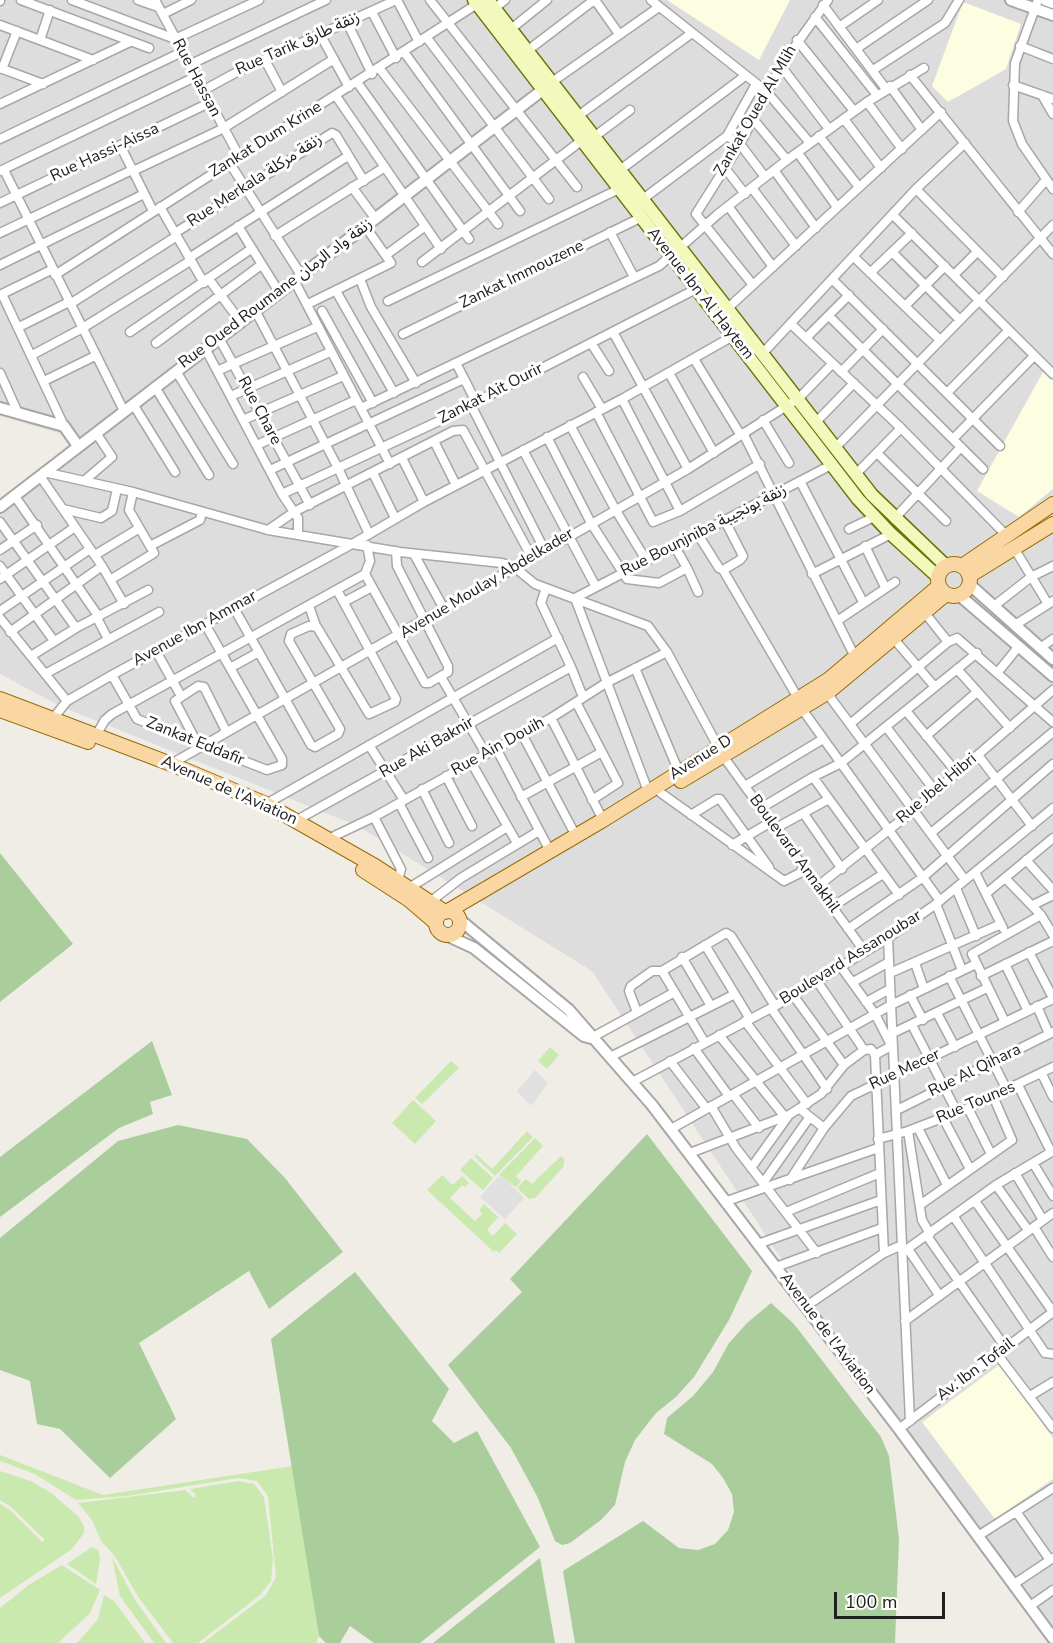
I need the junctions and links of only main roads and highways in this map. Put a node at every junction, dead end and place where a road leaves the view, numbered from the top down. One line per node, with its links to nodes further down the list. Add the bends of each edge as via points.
1 (484, 3): 5 (main road, Avenue Ibn Al Haytem, via 511,29 856,474); 5 (main road, Avenue Ibn Al Haytem, via 542,90 874,517)
2 (1053, 504): 4 (main road, Avenue D)
3 (1053, 524): 4 (main road, Avenue D)
4 (1011, 542): 5 (main road, Avenue D)
5 (953, 581): 7 (main road, Avenue D); 7 (main road, Avenue D, via 925,613 827,693)
6 (0, 699): 9 (main road, Avenue de l'Aviation)
7 (794, 708): 11 (main road, Avenue D)
8 (0, 710): 9 (main road, Avenue de l'Aviation)
9 (49, 724): 10 (main road, Avenue de l'Aviation)
10 (95, 739): 13 (main road, Avenue de l'Aviation, via 171,764 266,804); 14 (main road, Avenue de l'Aviation, via 261,811 393,889)
11 (721, 752): 12 (main road, Avenue D); 12 (main road, Avenue D, via 679,772)
12 (654, 792): 13 (main road, Avenue D); 13 (main road, Avenue D, via 550,851)
13 (453, 915): 14 (main road, via 439,916); 14 (main road, via 458,931 448,936 438,931)
14 (436, 923)

